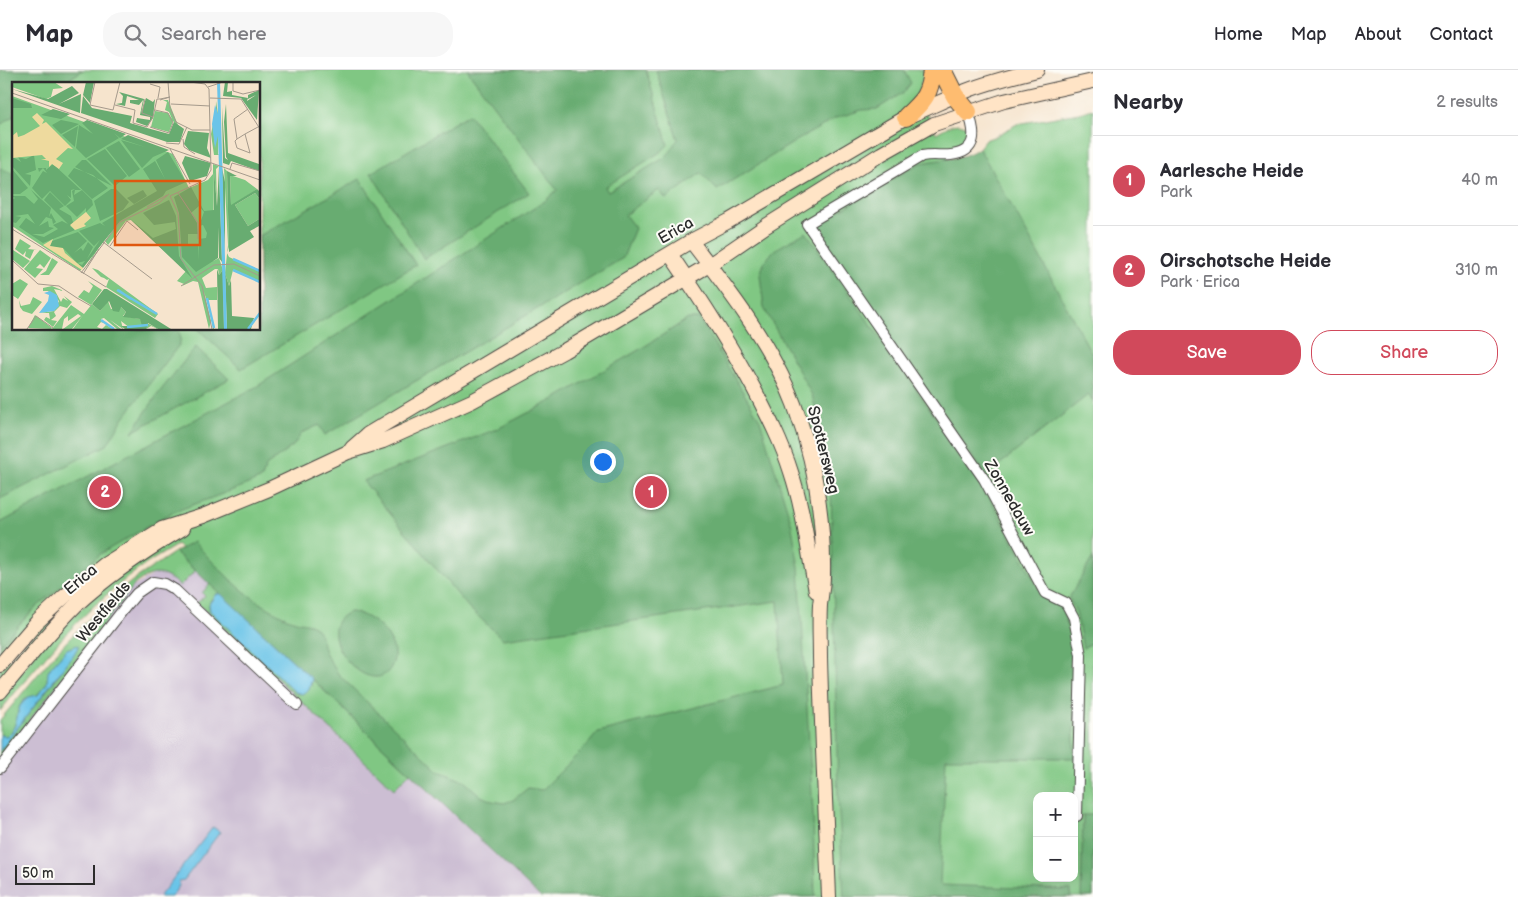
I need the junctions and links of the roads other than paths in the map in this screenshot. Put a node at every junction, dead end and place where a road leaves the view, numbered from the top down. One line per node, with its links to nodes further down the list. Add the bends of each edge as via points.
1 (932, 70): 8 (highway, via 924,100)
2 (942, 70): 6 (highway)
3 (955, 70): 6 (highway)
4 (1037, 70): 6 (main road, Erica, via 1002,78)
5 (1093, 82): 7 (main road, Erica)
6 (960, 94): 7 (highway); 8 (main road, Erica)
7 (968, 112): 11 (main road, Erica, via 934,124 881,154); 20 (street, Zonnedauw, via 973,141 963,152 922,156 807,224 984,479 1045,593 1066,603 1074,618 1081,655)
8 (906, 117): 9 (main road, Erica)
9 (691, 241): 10 (main road, Erica); 11 (main road, Spottersweg)
10 (670, 254): 12 (main road, Spottersweg); 13 (main road, Erica, via 368,434)
11 (709, 265): 12 (main road, Erica); 15 (main road, Spottersweg, via 775,362 804,433 820,518 823,576)
12 (686, 278): 13 (main road, Erica, via 472,401 384,441); 15 (main road, Spottersweg, via 739,361 775,429 792,473 806,527)
13 (348, 452): 14 (main road, Erica)
14 (203, 516): 16 (main road, Erica, via 162,529 104,565 37,622); 17 (main road, Erica, via 139,556 76,605)
15 (820, 607): 21 (main road, Spottersweg)
16 (0, 665)
17 (0, 692)
18 (296, 705): 19 (street, Westfields, via 174,590 153,582 126,606)
19 (0, 768)
20 (1078, 792)
21 (829, 897)

